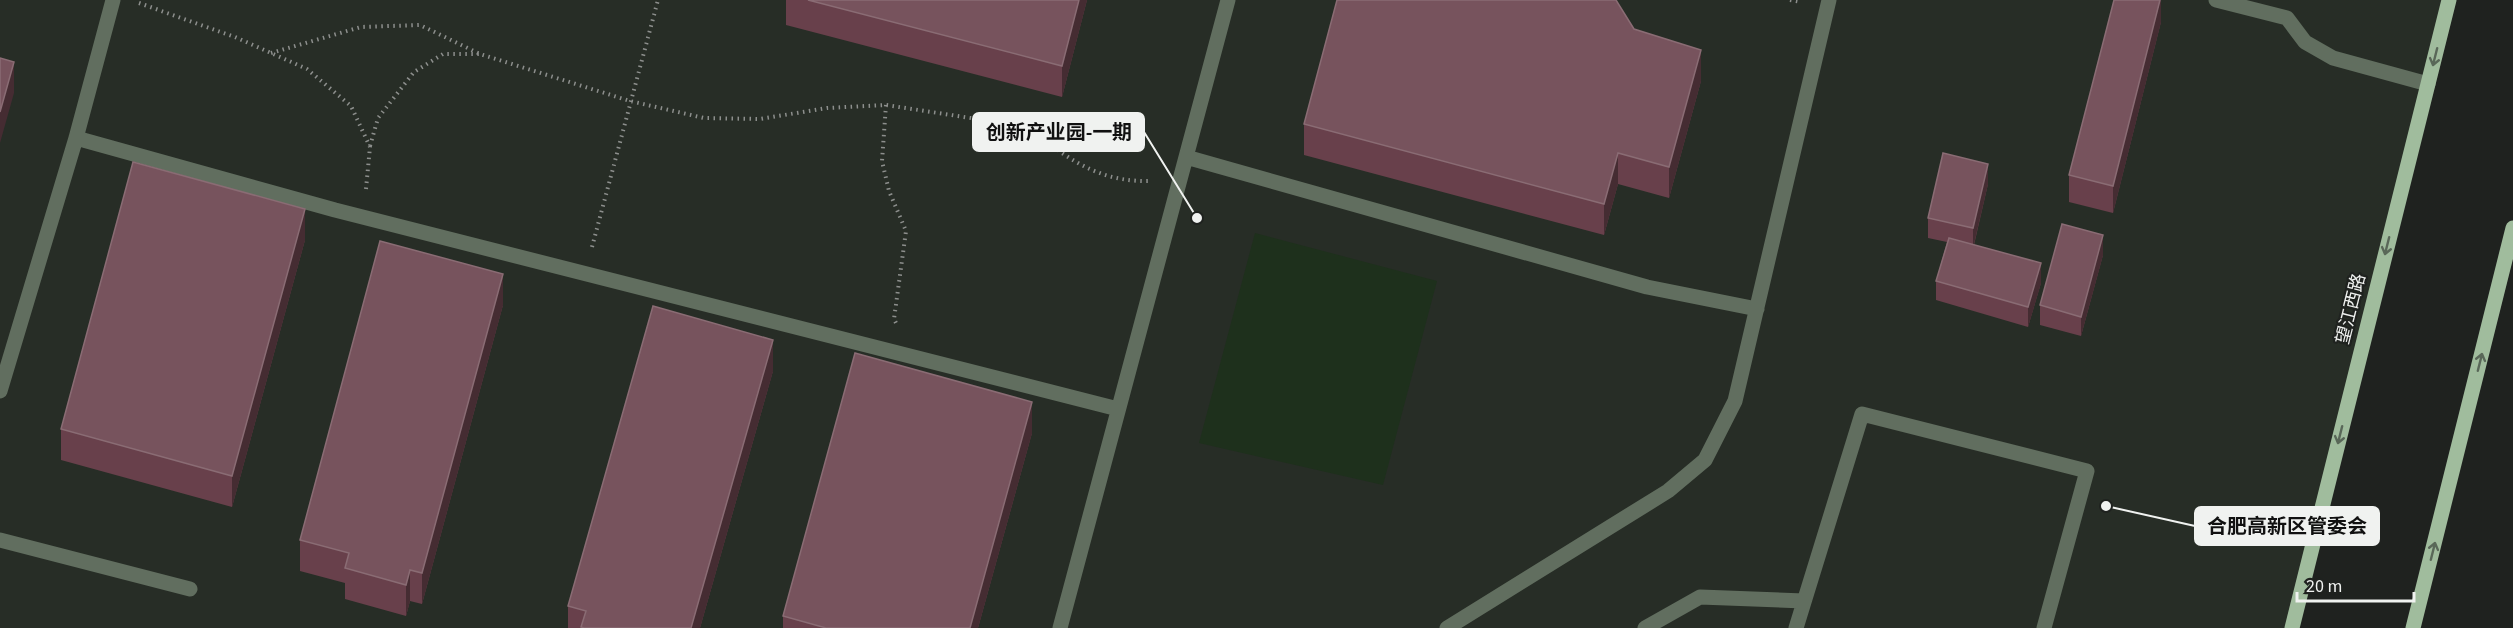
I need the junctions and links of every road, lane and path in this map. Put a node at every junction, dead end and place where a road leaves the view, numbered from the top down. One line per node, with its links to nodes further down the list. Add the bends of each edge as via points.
1 (113, 0): 13 (lane)
2 (130, 0): 8 (path)
3 (658, 0): 11 (path)
4 (1228, 0): 15 (lane)
5 (1829, 0): 20 (lane)
6 (2217, 0): 10 (lane, via 2287,18 2306,42 2333,58)
7 (2449, 0): 10 (main road, 望江西路, one-way to 10)
8 (271, 53): 9 (path, via 361,27 420,25); 14 (path, via 307,69 351,106)
9 (480, 54): 11 (path); 14 (path, via 443,54 414,72 378,118)
10 (2428, 84): 32 (main road, 望江西路, one-way to 32)
11 (630, 101): 12 (path, via 704,118 760,119 827,108); 19 (path)
12 (886, 105): 16 (path, via 1026,127 1036,130 1088,170 1127,181); 21 (path, via 882,161 889,191 906,231 894,319)
13 (76, 138): 17 (lane); 22 (lane)
14 (370, 147): 17 (path)
15 (1186, 157): 16 (lane); 20 (lane, via 1647,287)
16 (1178, 185): 23 (lane)
17 (364, 217): 19 (lane)
18 (2513, 228): 33 (main road, one-way to 18)
19 (586, 274): 21 (lane)
20 (1757, 309): 28 (lane, via 1735,400 1705,460 1668,491)
21 (916, 358): 23 (lane)
22 (0, 391)
23 (1118, 409): 27 (lane)
24 (0, 540): 25 (lane)
25 (190, 589)
26 (1804, 601): 29 (lane, via 1700,597); 30 (lane); 31 (lane, via 1862,414 2087,471)
27 (1060, 628)
28 (1447, 628)
29 (1645, 628)
30 (1796, 628)
31 (2044, 628)
32 (2292, 628)
33 (2413, 628)

